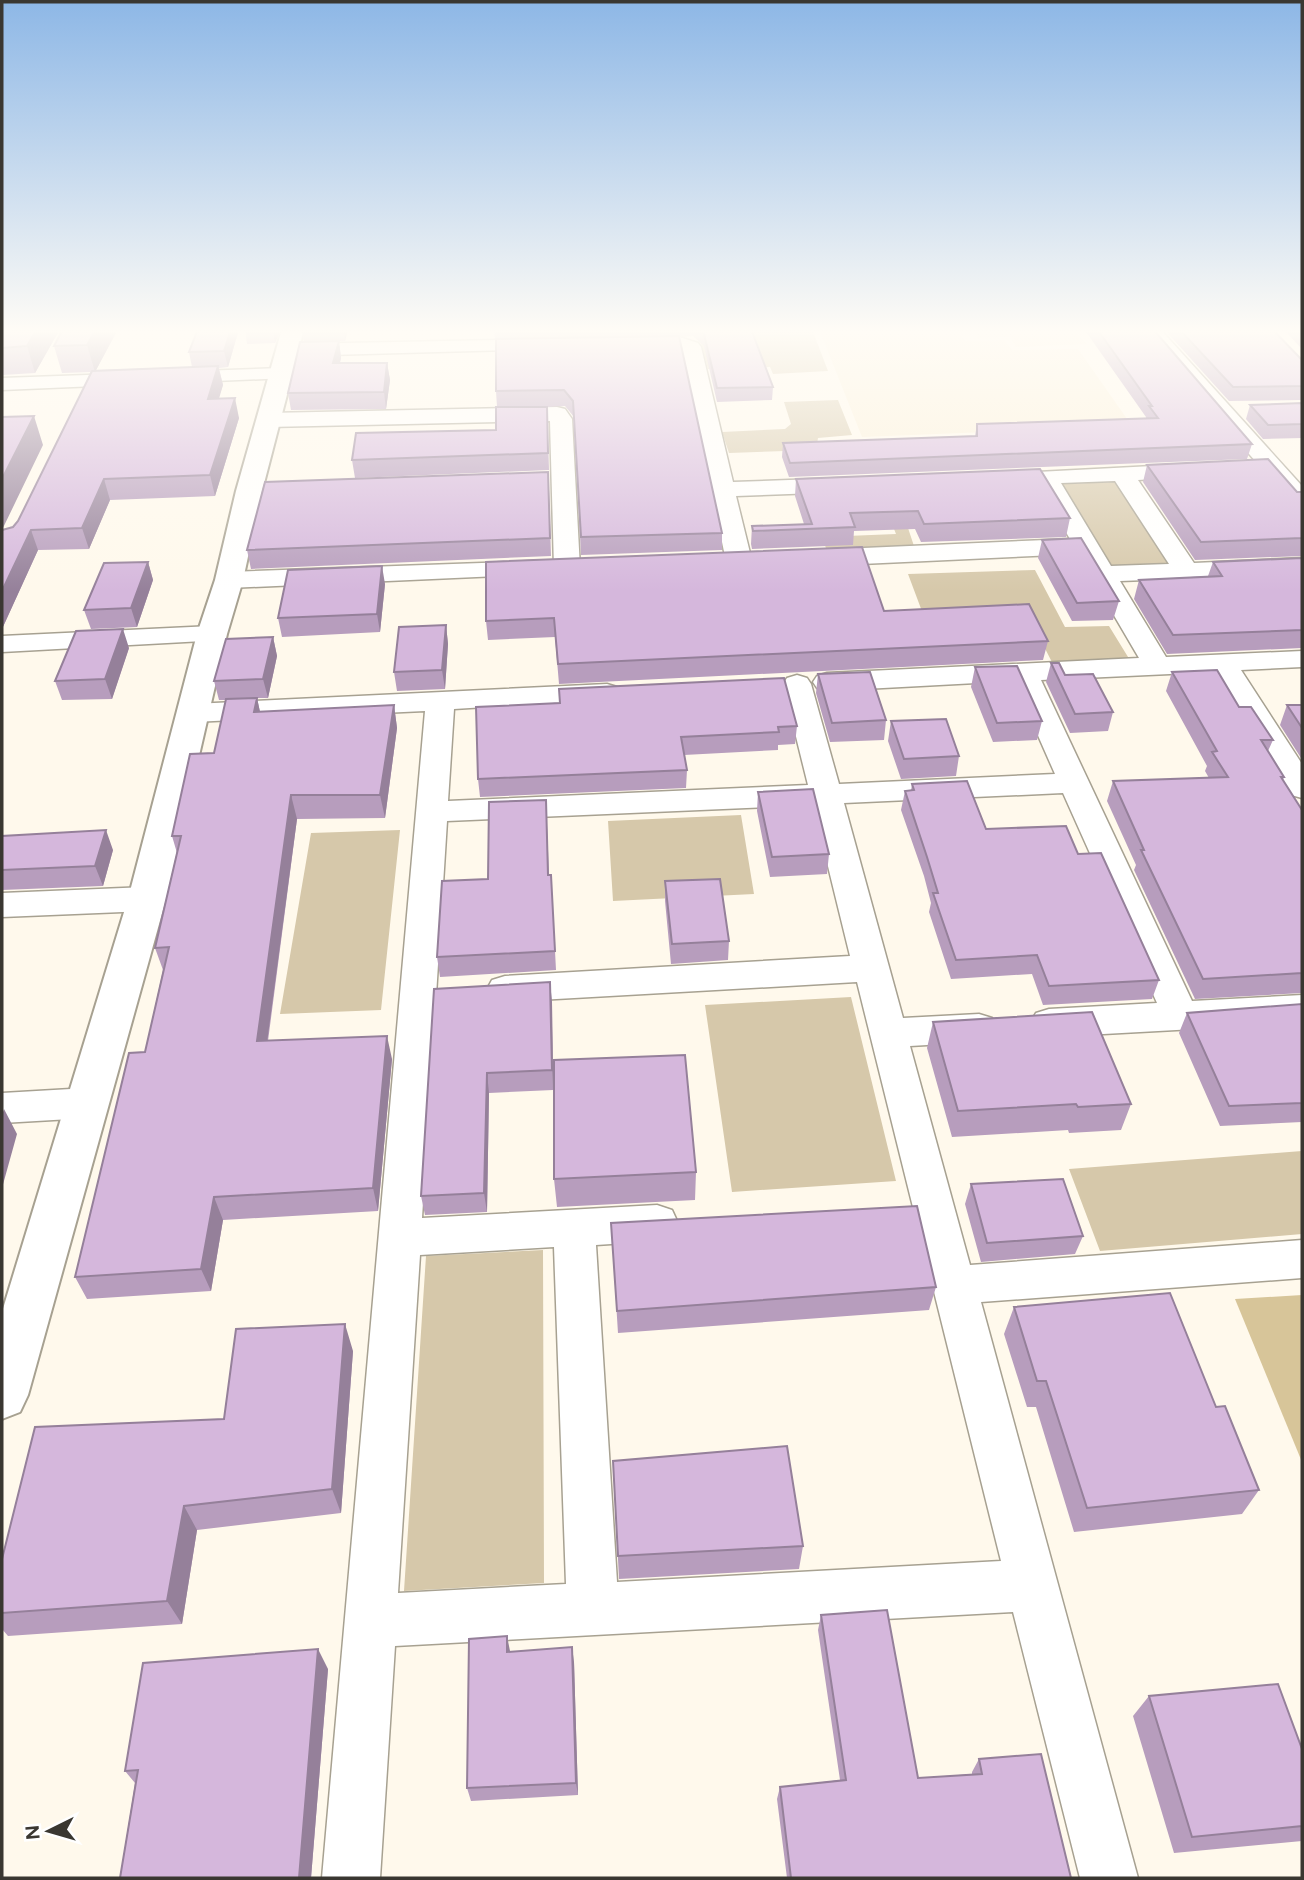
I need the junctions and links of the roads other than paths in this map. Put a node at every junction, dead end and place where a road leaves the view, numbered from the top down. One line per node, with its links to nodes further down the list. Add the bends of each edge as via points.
1 (399, 417): 5 (street)
2 (559, 417): 12 (street)
3 (708, 417): 15 (street)
4 (1228, 417): 6 (street)
5 (268, 419): 25 (street, via 262,491)
6 (1274, 467): 7 (street); 16 (street)
7 (1246, 468)
8 (1219, 470): 9 (street)
9 (1122, 474): 10 (street); 23 (street)
10 (1045, 477): 11 (street); 17 (street)
11 (1017, 478)
12 (564, 480): 13 (street); 22 (street)
13 (537, 481)
14 (864, 484): 15 (street)
15 (725, 489): 19 (street, via 726,561)
16 (1302, 500)
17 (1087, 546): 18 (street); 24 (street)
18 (794, 559)
19 (766, 560)
20 (1302, 566): 23 (street)
21 (594, 567): 22 (street)
22 (566, 568): 25 (street)
23 (1187, 571): 24 (street)
24 (1103, 574): 30 (street)
25 (229, 580): 26 (street)
26 (212, 634): 27 (street); 34 (street)
27 (2, 644)
28 (1302, 659): 29 (street)
29 (1222, 663): 30 (street); 36 (street)
30 (1158, 667): 31 (street)
31 (1024, 673): 35 (street); 37 (street, via 783,685)
32 (634, 692): 33 (street)
33 (439, 701): 34 (street); 38 (street)
34 (193, 713): 39 (street)
35 (1076, 783): 37 (street); 44 (street)
36 (1302, 789)
37 (826, 794): 38 (street); 41 (street)
38 (431, 812): 42 (street)
39 (148, 899): 40 (street); 46 (street)
40 (2, 905)
41 (871, 968): 42 (street); 45 (street)
42 (445, 992): 50 (street)
43 (1302, 1009): 44 (street)
44 (1180, 1014): 45 (street)
45 (888, 1033): 52 (street, via 913,1208)
46 (88, 1103): 47 (street); 53 (street)
47 (2, 1108)
48 (698, 1220): 49 (street)
49 (574, 1228): 50 (street); 55 (street)
50 (399, 1238): 56 (street)
51 (1302, 1259): 52 (street)
52 (954, 1285): 54 (street)
53 (2, 1395)
54 (1032, 1585): 55 (street); 58 (street)
55 (593, 1609): 56 (street)
56 (370, 1621): 57 (street)
57 (351, 1878)
58 (1109, 1878)

